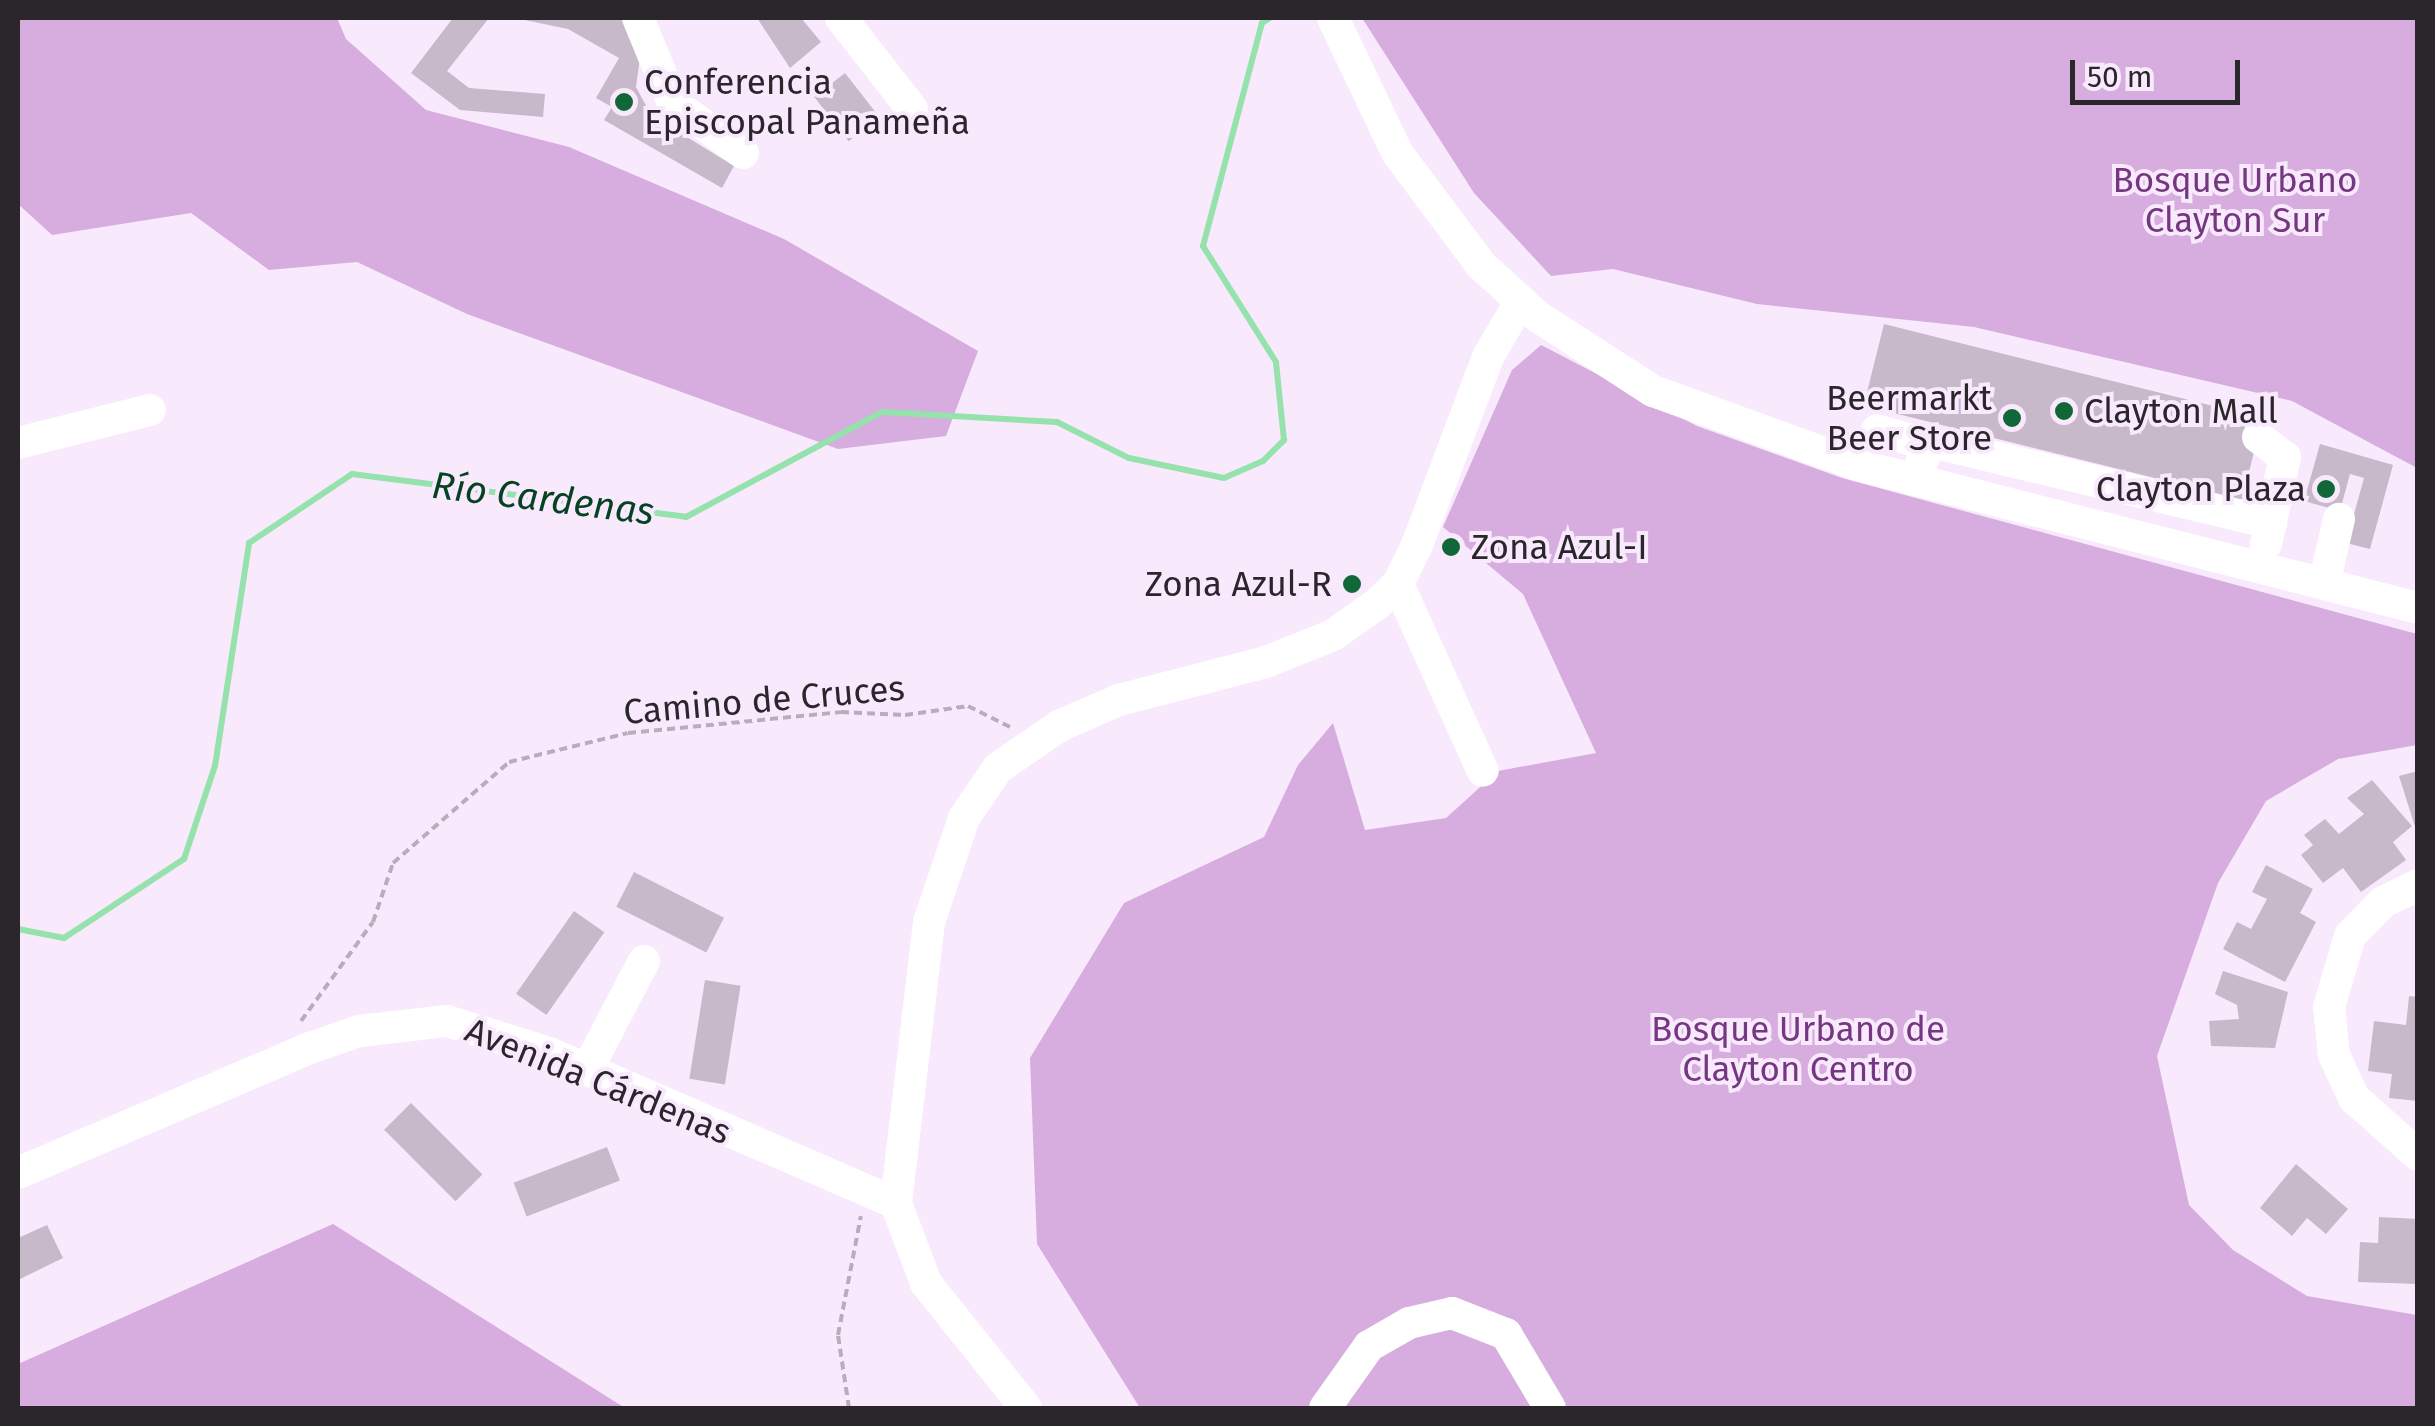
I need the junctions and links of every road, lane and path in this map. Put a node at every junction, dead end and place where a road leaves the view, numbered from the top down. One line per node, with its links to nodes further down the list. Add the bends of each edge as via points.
1 (638, 18): 5 (street, via 673,103)
2 (841, 18): 4 (street)
3 (1339, 27): 6 (street, via 1398,154)
4 (912, 110)
5 (743, 153)
6 (1481, 265): 7 (street); 9 (street, via 1494,312)
7 (1520, 302): 8 (street); 9 (street)
8 (1564, 334): 9 (street, via 1529,334); 15 (street, via 1653,390 1708,414)
9 (1488, 357): 19 (street)
10 (150, 410): 13 (street)
11 (1877, 430): 14 (street)
12 (2258, 437): 17 (street, via 2285,457)
13 (18, 444)
14 (1926, 444): 15 (street); 17 (street)
15 (1914, 479): 18 (street)
16 (2339, 519): 20 (street)
17 (2272, 523): 18 (street)
18 (2259, 568): 20 (street)
19 (1398, 584): 23 (street); 30 (street, via 1333,635 1266,662 1118,700 1059,726 977,791 933,899)
20 (2324, 584): 21 (street)
21 (2418, 608)
22 (1014, 729): 26 (path, Camino de Cruces, via 968,706 906,715 841,712 628,733 509,762 393,863 373,922)
23 (1483, 771)
24 (2418, 885): 28 (street, via 2383,902 2350,936 2328,1007 2334,1054 2354,1098)
25 (644, 961): 27 (street)
26 (298, 1024)
27 (587, 1070): 29 (street, Avenida Cárdenas, via 448,1020 359,1031); 30 (street, Avenida Cárdenas)
28 (2418, 1155)
29 (18, 1173)
30 (880, 1200): 31 (path, via 838,1334); 32 (street, via 926,1283)
31 (849, 1408)
32 (1026, 1408)
33 (1325, 1408): 34 (street, via 1369,1346 1410,1322 1452,1313 1506,1334)
34 (1550, 1408)

